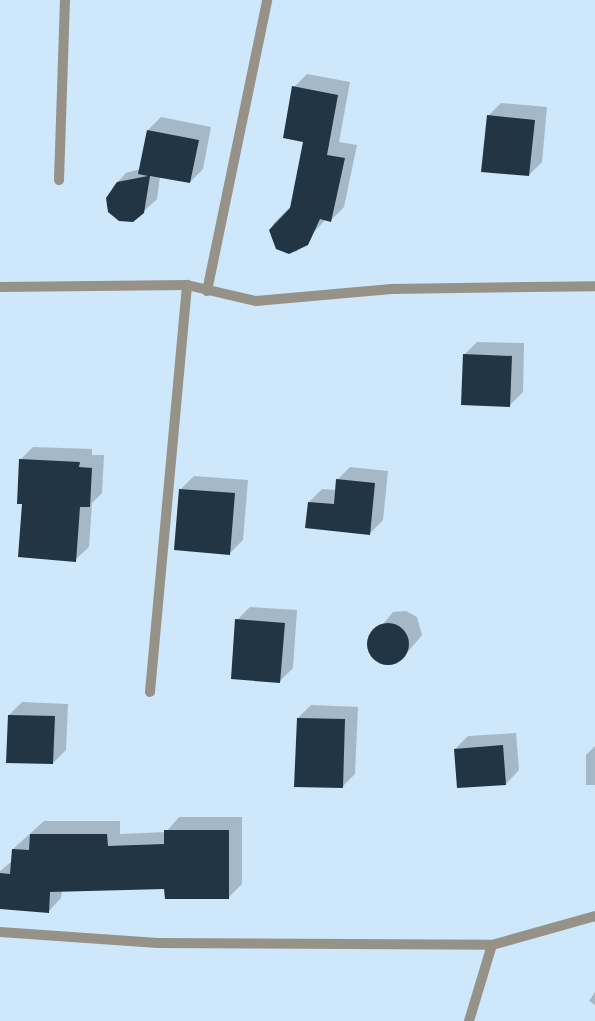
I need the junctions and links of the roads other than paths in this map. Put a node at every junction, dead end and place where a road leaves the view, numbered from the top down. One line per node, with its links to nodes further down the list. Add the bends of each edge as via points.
1 (64, 0): 3 (street)
2 (267, 0): 7 (street)
3 (59, 180)
4 (187, 285): 5 (street); 7 (street); 8 (street)
5 (0, 286)
6 (595, 286): 7 (street, via 391,289 256,301)
7 (207, 291)
8 (150, 692)
9 (595, 916): 11 (street)
10 (0, 932): 11 (street, via 158,943)
11 (492, 945): 12 (street)
12 (469, 1021)

